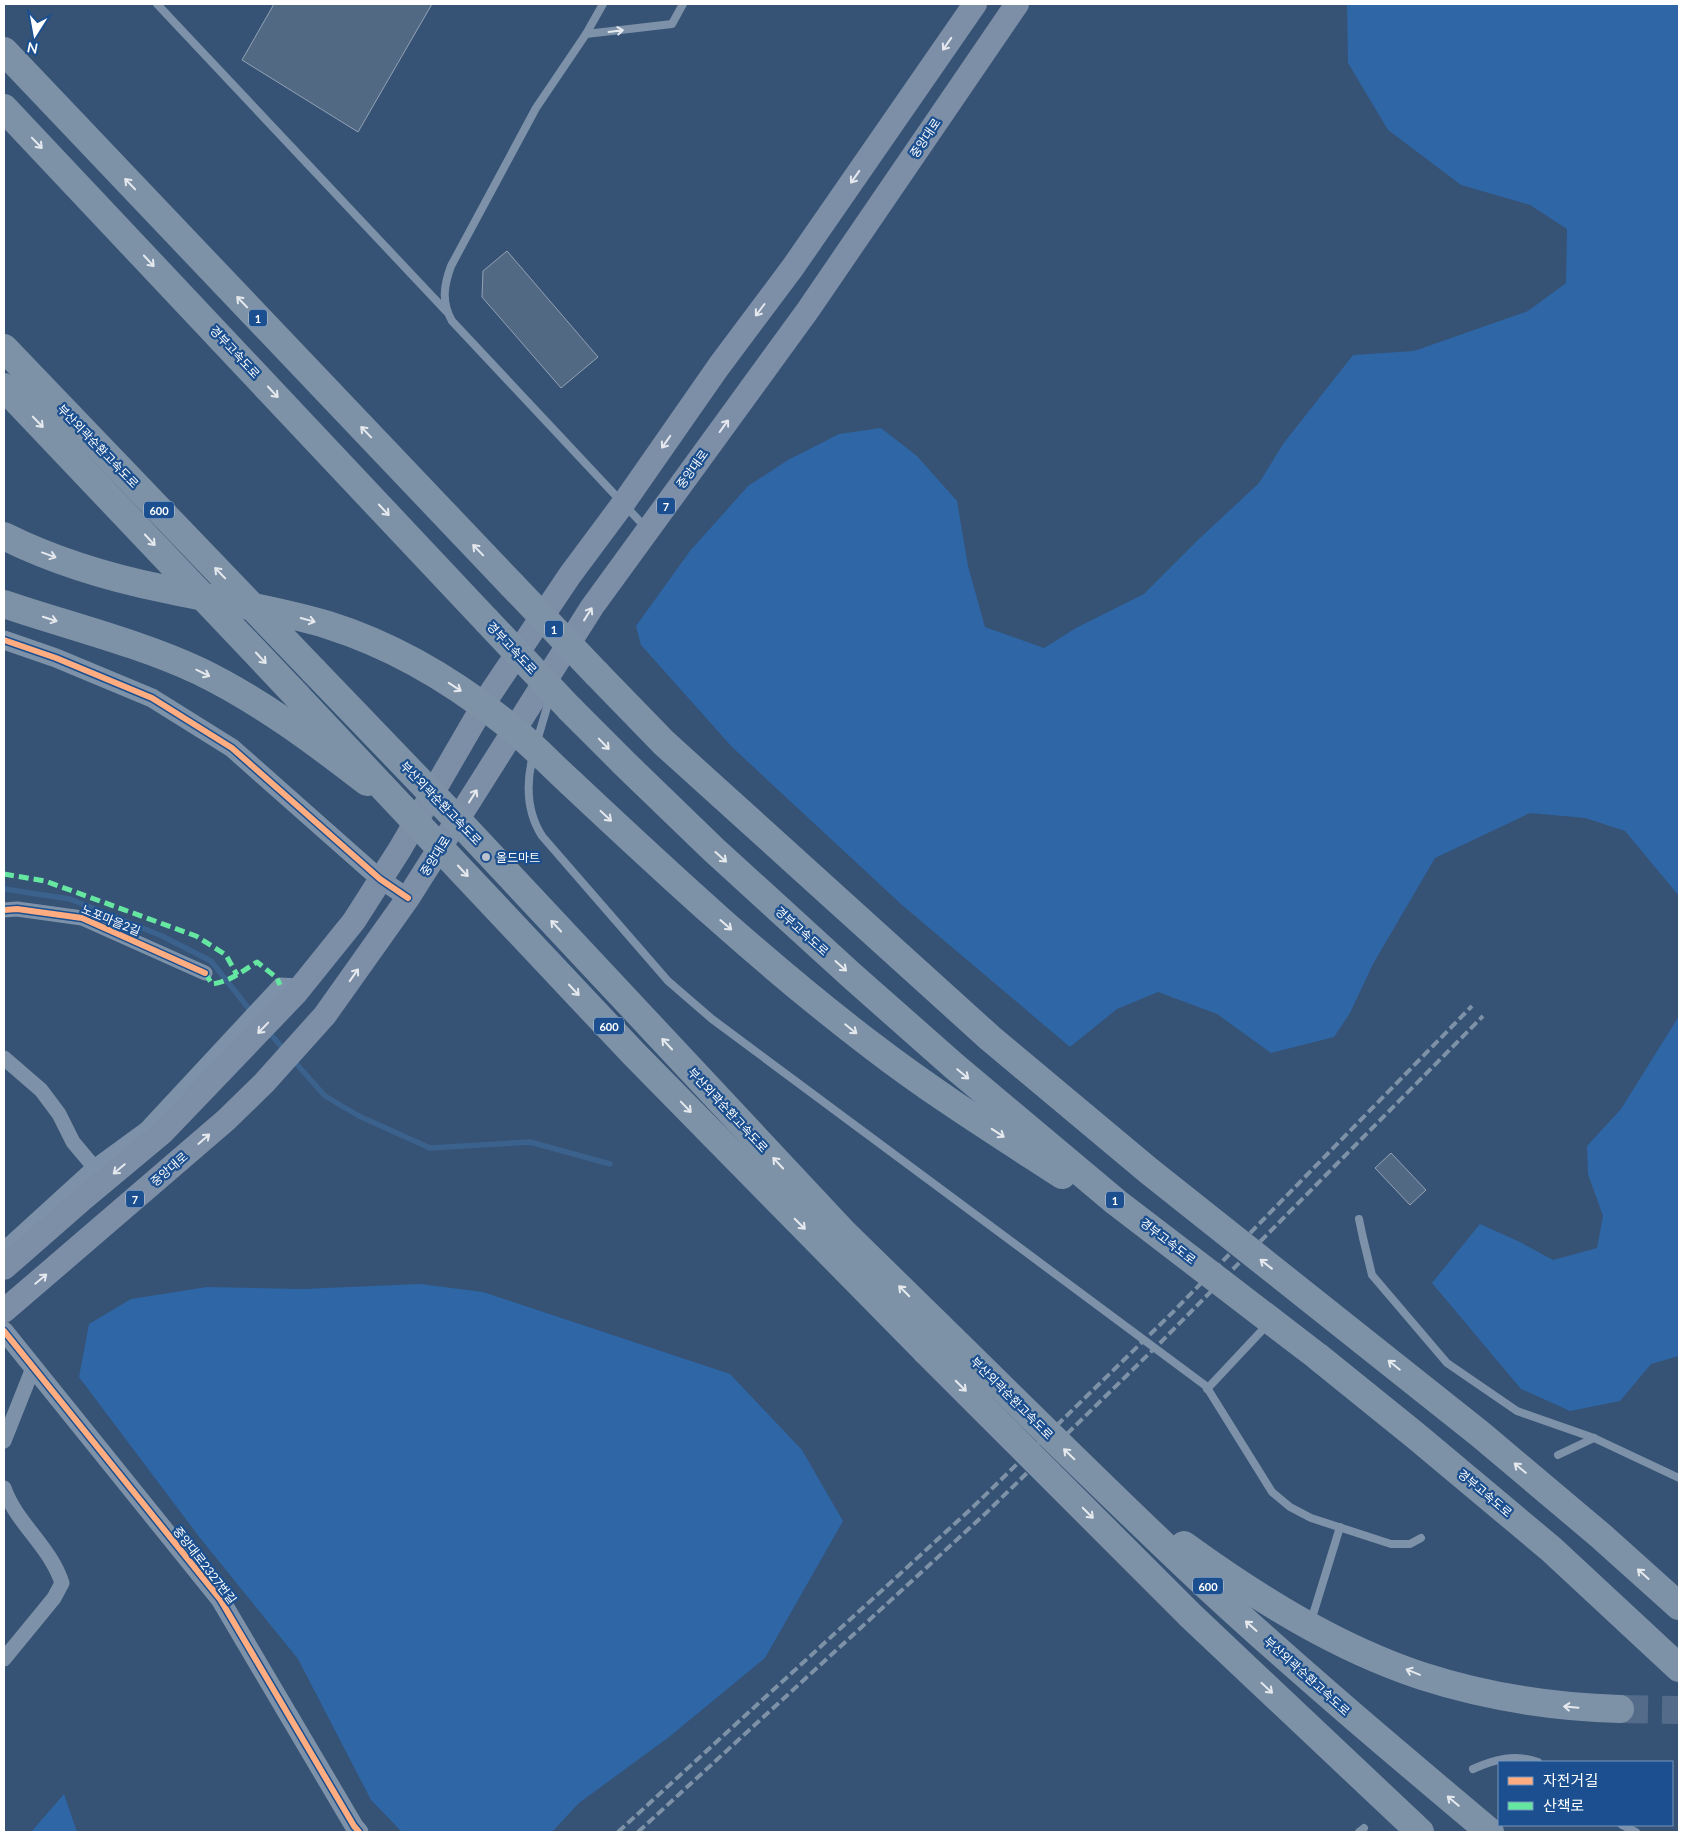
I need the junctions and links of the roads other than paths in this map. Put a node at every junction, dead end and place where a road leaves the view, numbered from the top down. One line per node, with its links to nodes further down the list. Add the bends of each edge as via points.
1 (156, 4): 9 (lane)
2 (603, 4): 6 (lane)
3 (683, 4): 6 (lane, one-way to 3, via 672,24)
4 (975, 4): 14 (main road, one-way to 14, via 793,267)
5 (1016, 4): 15 (main road, 중앙대로 / 7, one-way to 5, via 808,310)
6 (586, 34): 9 (lane, via 536,108 451,266 445,286)
7 (4, 51): 45 (highway, 1, one-way to 7, bridge, via 1480,1434 1149,1171 990,1038 671,750)
8 (4, 108): 30 (highway, 경부고속도로 / 1, one-way to 30, bridge, via 624,764 714,850 954,1066)
9 (447, 312): 14 (lane)
10 (4, 331): 13 (highway)
11 (4, 348): 13 (highway, 부산외곽순환고속도로 / 600)
12 (4, 387): 20 (highway, 600, one-way to 20, bridge)
13 (80, 428): 40 (highway, 부산외곽순환고속도로 / 600, one-way to 13, bridge, via 844,1233 465,828)
14 (623, 504): 15 (lane); 21 (main road, via 570,575 490,694)
15 (648, 531): 19 (main road, 중앙대로 / 7, one-way to 15, via 592,607)
16 (4, 536): 30 (highway, one-way to 30, bridge, via 44,554 118,578 329,626 399,654 437,675 505,722 727,925 874,1048 940,1095)
17 (4, 604): 20 (highway, one-way to 20, bridge, via 173,660 225,685 284,721)
18 (4, 640): 21 (street, via 152,698 232,748)
19 (562, 655): 22 (main road, 중앙대로 / 7, one-way to 19); 36 (lane, via 531,764 530,812 542,836 668,981 712,1019)
20 (411, 817): 51 (highway, 600, one-way to 51, bridge, via 634,1054 926,1351 1191,1616)
21 (380, 879): 22 (street); 25 (main road, via 354,921)
22 (408, 898): 32 (main road, 중앙대로 / 7, one-way to 22, via 226,1120 264,1083 325,1014)
23 (4, 910): 24 (street, 노포마을2길, via 82,918)
24 (205, 973)
25 (299, 990): 27 (street, via 280,984 146,1129); 31 (main road, one-way to 31, via 163,1132)
26 (4, 1058): 27 (street, via 41,1090 60,1114 73,1142)
27 (94, 1167): 29 (street)
28 (1359, 1219): 37 (lane, via 1372,1275 1447,1363 1517,1411)
29 (4, 1250)
30 (1181, 1252): 33 (highway, 경부고속도로 / 1)
31 (4, 1268)
32 (4, 1311)
33 (1271, 1321): 36 (lane); 48 (highway, 경부고속도로 / 1, via 1551,1549)
34 (4, 1331): 35 (street, 중앙대로2327번길)
35 (33, 1368): 38 (street); 55 (street, 중앙대로2327번길, via 220,1599)
36 (1207, 1388): 43 (lane, via 1272,1492 1311,1518)
37 (1594, 1438): 39 (lane); 41 (lane)
38 (4, 1441)
39 (1558, 1455)
40 (1092, 1476): 46 (highway, via 1236,1581); 57 (highway, 부산외곽순환고속도로 / 600, one-way to 40, via 1357,1720 1210,1589)
41 (1679, 1478)
42 (5, 1499): 47 (street, via 34,1534 57,1568 62,1583 54,1598)
43 (1340, 1527): 44 (lane, via 1391,1544 1410,1544); 46 (lane)
44 (1421, 1538)
45 (1679, 1606)
46 (1310, 1625): 49 (highway, one-way to 46, via 1546,1704 1466,1689 1421,1676 1374,1657)
47 (4, 1660)
48 (1679, 1668)
49 (1620, 1709)
50 (1534, 1761): 52 (lane, via 1508,1758)
51 (1350, 1767): 53 (lane); 56 (highway, 600)
52 (1473, 1768)
53 (1385, 1810)
54 (1624, 1826): 58 (lane)
55 (359, 1832)
56 (1420, 1832)
57 (1490, 1832)
58 (1636, 1832)

